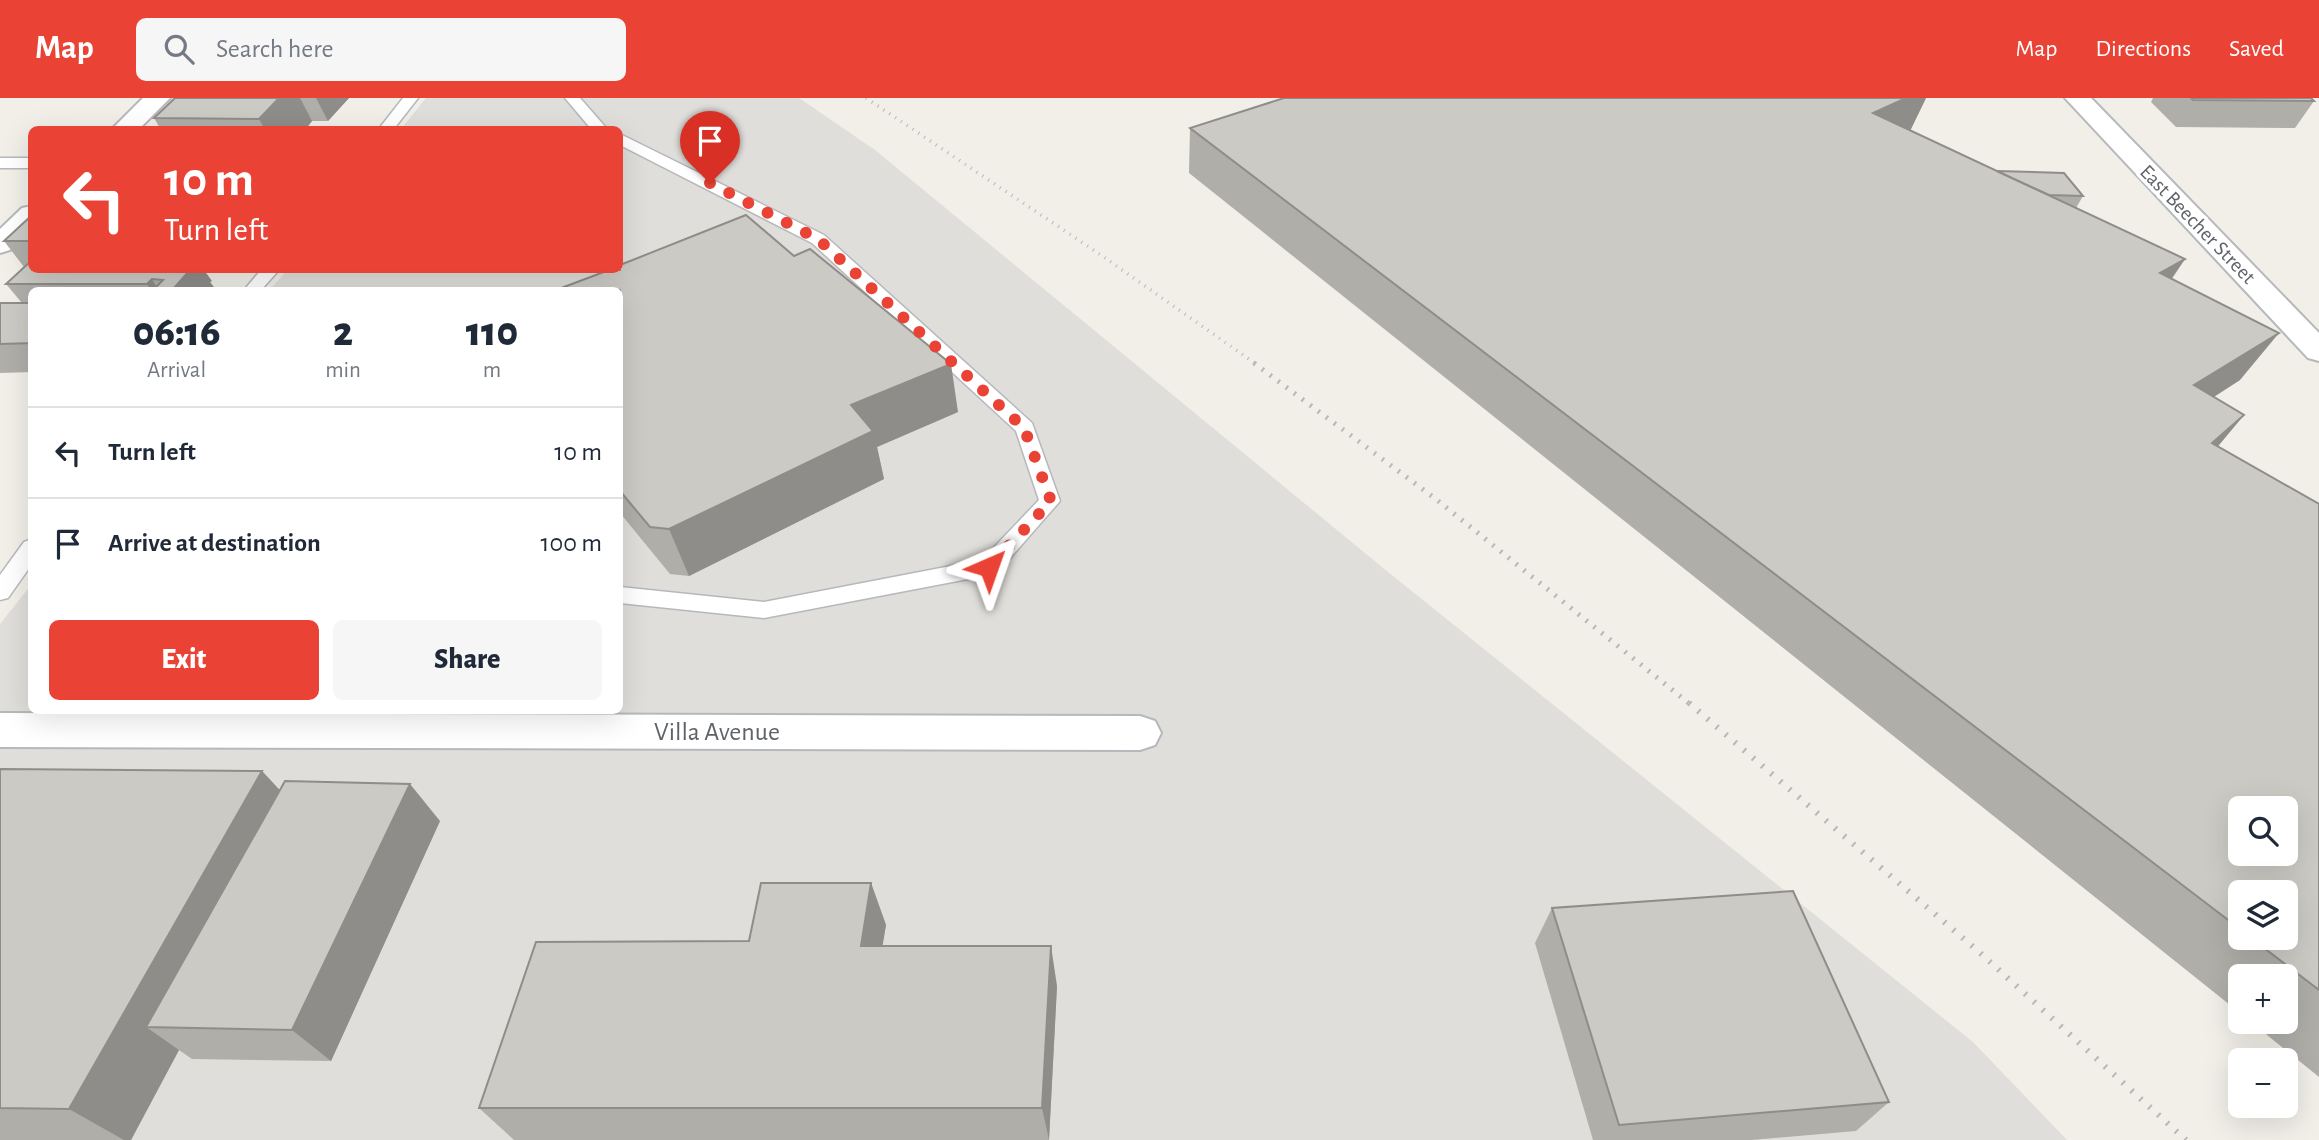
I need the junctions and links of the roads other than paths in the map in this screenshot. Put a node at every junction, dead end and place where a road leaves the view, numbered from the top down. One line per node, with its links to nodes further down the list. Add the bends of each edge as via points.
1 (158, 98): 5 (street)
2 (411, 98): 6 (lane)
3 (572, 98): 7 (lane)
4 (2077, 98): 15 (street, East Beecher Street)
5 (127, 126)
6 (388, 126)
7 (597, 126)
8 (623, 141): 18 (lane, via 818,239 1024,428 1051,501 989,567 764,610)
9 (0, 163): 10 (lane)
10 (28, 163)
11 (28, 218): 12 (street)
12 (0, 244)
13 (267, 273): 14 (lane)
14 (255, 287)
15 (2319, 351)
16 (28, 553): 17 (lane)
17 (0, 592)
18 (623, 596)
19 (0, 730): 20 (street, Villa Avenue)
20 (1140, 733)

